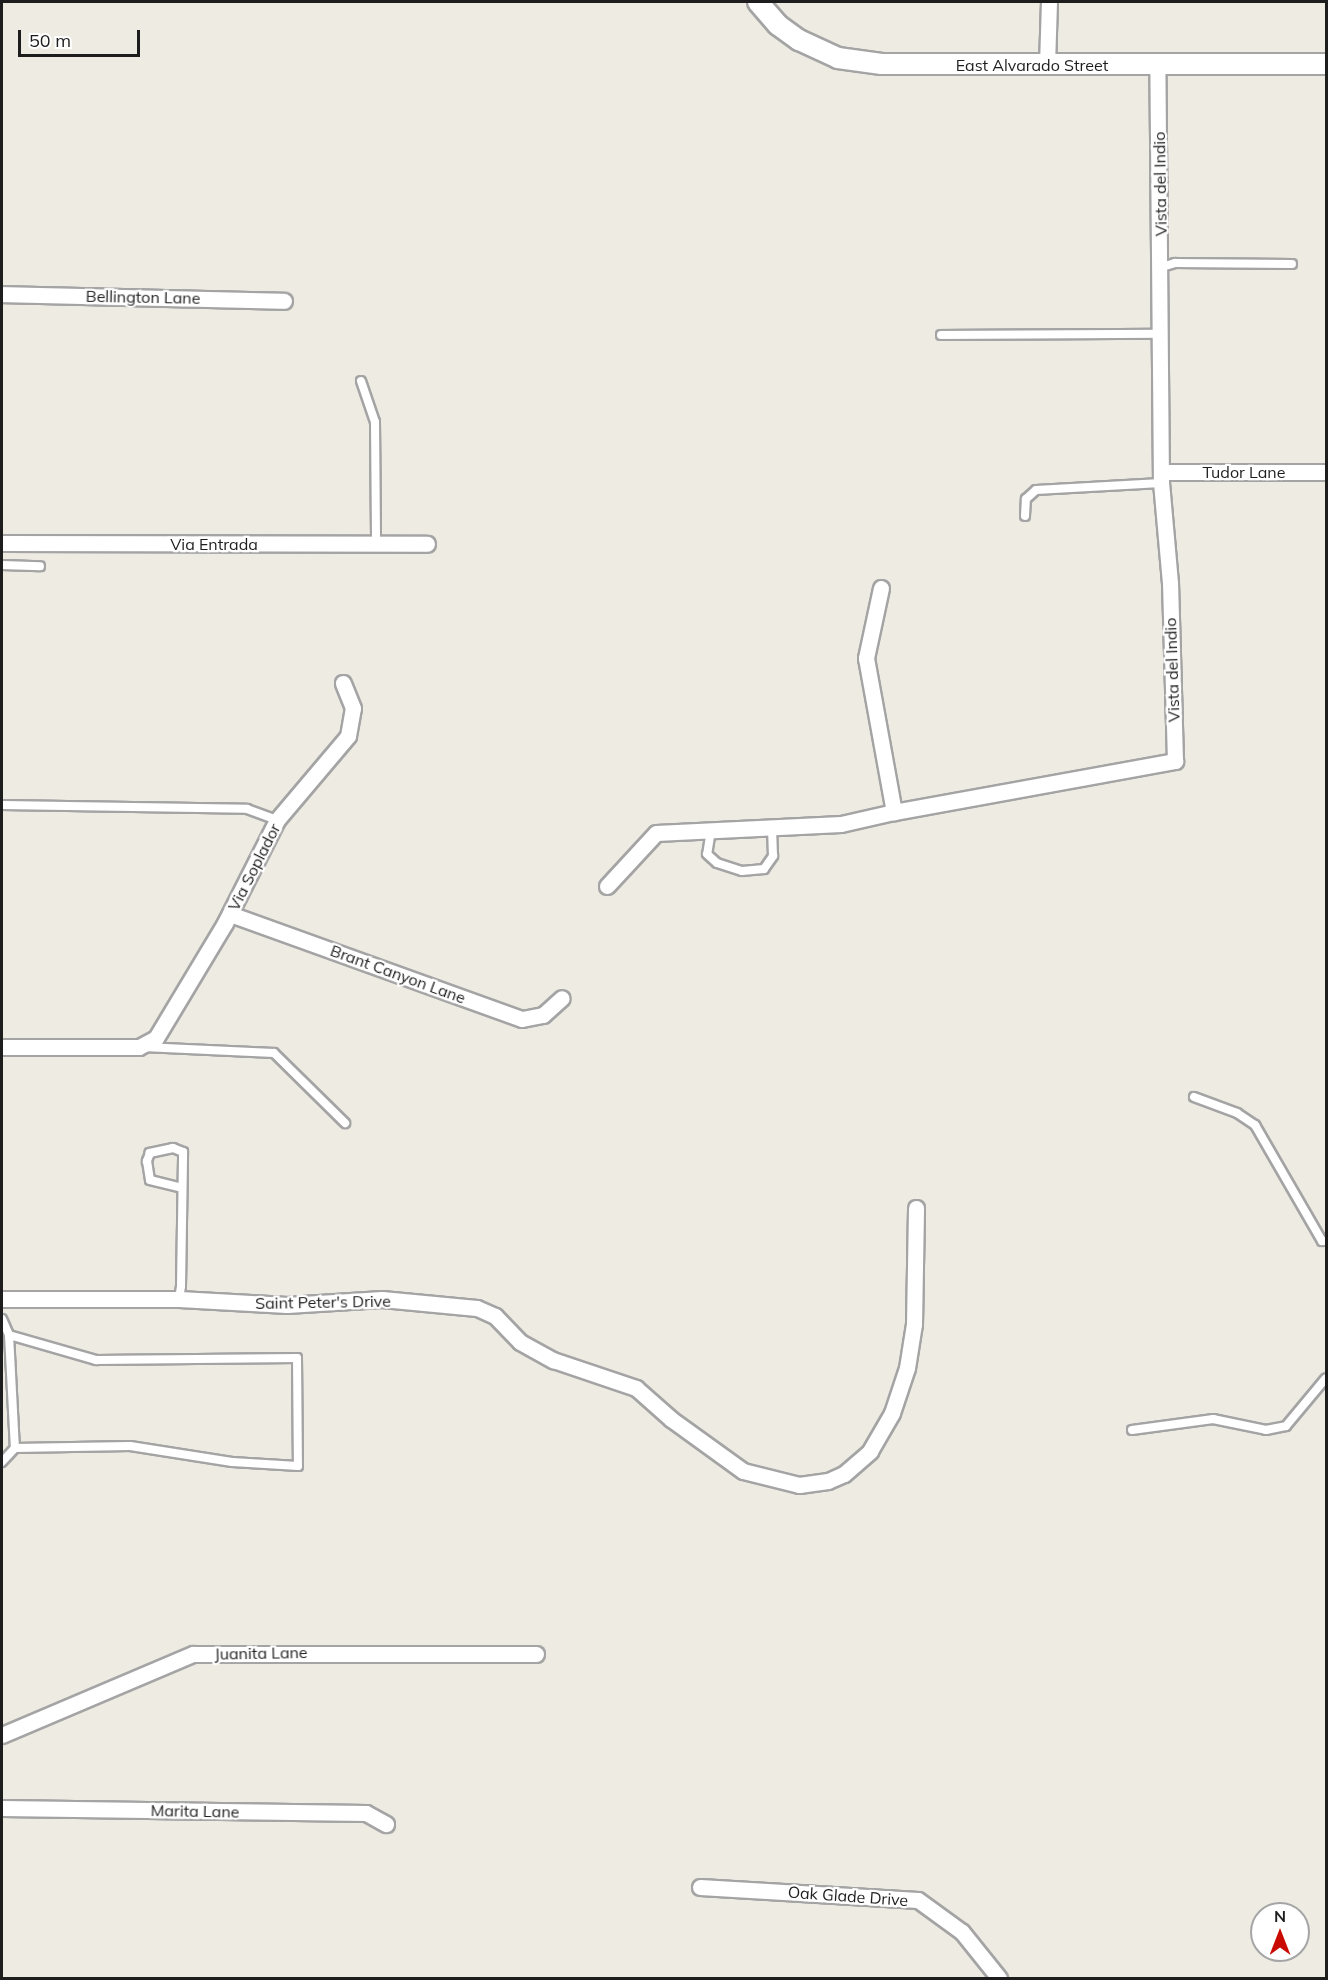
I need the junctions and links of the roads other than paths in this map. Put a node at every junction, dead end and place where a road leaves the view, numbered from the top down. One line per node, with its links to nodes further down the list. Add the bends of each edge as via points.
1 (758, 2): 4 (street, East Alvarado Street, via 778,25 799,40 838,58 882,64)
2 (1049, 2): 4 (street)
3 (1326, 64): 5 (street, East Alvarado Street)
4 (1047, 65): 5 (street, East Alvarado Street)
5 (1157, 65): 7 (street, Vista del Indio)
6 (1292, 264): 7 (lane, via 1175,263)
7 (1162, 267): 11 (street, Vista del Indio)
8 (2, 294): 9 (street, Bellington Lane)
9 (284, 301)
10 (941, 334): 11 (lane)
11 (1161, 334): 14 (street, Vista del Indio)
12 (361, 381): 17 (lane, via 375,422)
13 (1326, 472): 14 (street, Tudor Lane)
14 (1161, 478): 15 (lane, via 1036,490 1026,499); 24 (street, Vista del Indio, via 1170,583 1175,761)
15 (1025, 516)
16 (2, 543): 17 (street, Via Entrada)
17 (376, 544): 18 (street, Via Entrada)
18 (427, 544)
19 (2, 565): 20 (lane)
20 (40, 566)
21 (881, 588): 24 (street, via 866,658)
22 (343, 683): 25 (street, Via Soplador, via 353,708 348,736)
23 (2, 805): 25 (lane, via 248,809)
24 (894, 812): 26 (street, via 841,824)
25 (277, 820): 29 (street, Via Soplador)
26 (772, 827): 27 (street); 27 (lane, via 773,856 764,869 742,871 717,863 708,854)
27 (711, 830): 28 (street, via 656,833)
28 (606, 886)
29 (230, 914): 30 (street, Brant Canyon Lane, via 522,1018 543,1015); 32 (street, Via Soplador, via 156,1038)
30 (562, 998)
31 (2, 1047): 32 (street)
32 (139, 1047): 34 (lane, via 273,1053)
33 (1194, 1097): 37 (lane, via 1237,1113 1255,1125 1322,1241)
34 (345, 1124)
35 (182, 1188): 35 (lane, via 183,1152 173,1148 150,1154 150,1180); 39 (lane)
36 (916, 1208): 39 (street, Saint Peter's Drive, via 914,1324 907,1368 892,1413 870,1451 844,1474 828,1481 799,1485 743,1471 671,1419 636,1388 553,1360 520,1342 495,1316 477,1308 382,1299 287,1305)
37 (1326, 1241)
38 (2, 1299): 39 (street, Saint Peter's Drive)
39 (179, 1299)
40 (2, 1319): 41 (lane)
41 (9, 1335): 44 (lane); 44 (lane, via 96,1360 297,1359 298,1466 232,1462 130,1446)
42 (1326, 1378): 43 (lane, via 1286,1426 1266,1430 1214,1419)
43 (1132, 1430)
44 (15, 1448): 45 (lane)
45 (2, 1462)
46 (536, 1654): 47 (street, Juanita Lane, via 193,1654)
47 (2, 1735)
48 (2, 1808): 49 (street, Marita Lane, via 366,1813)
49 (386, 1824)
50 (700, 1887): 51 (street, Oak Glade Drive, via 918,1900 962,1932)
51 (999, 1978)

